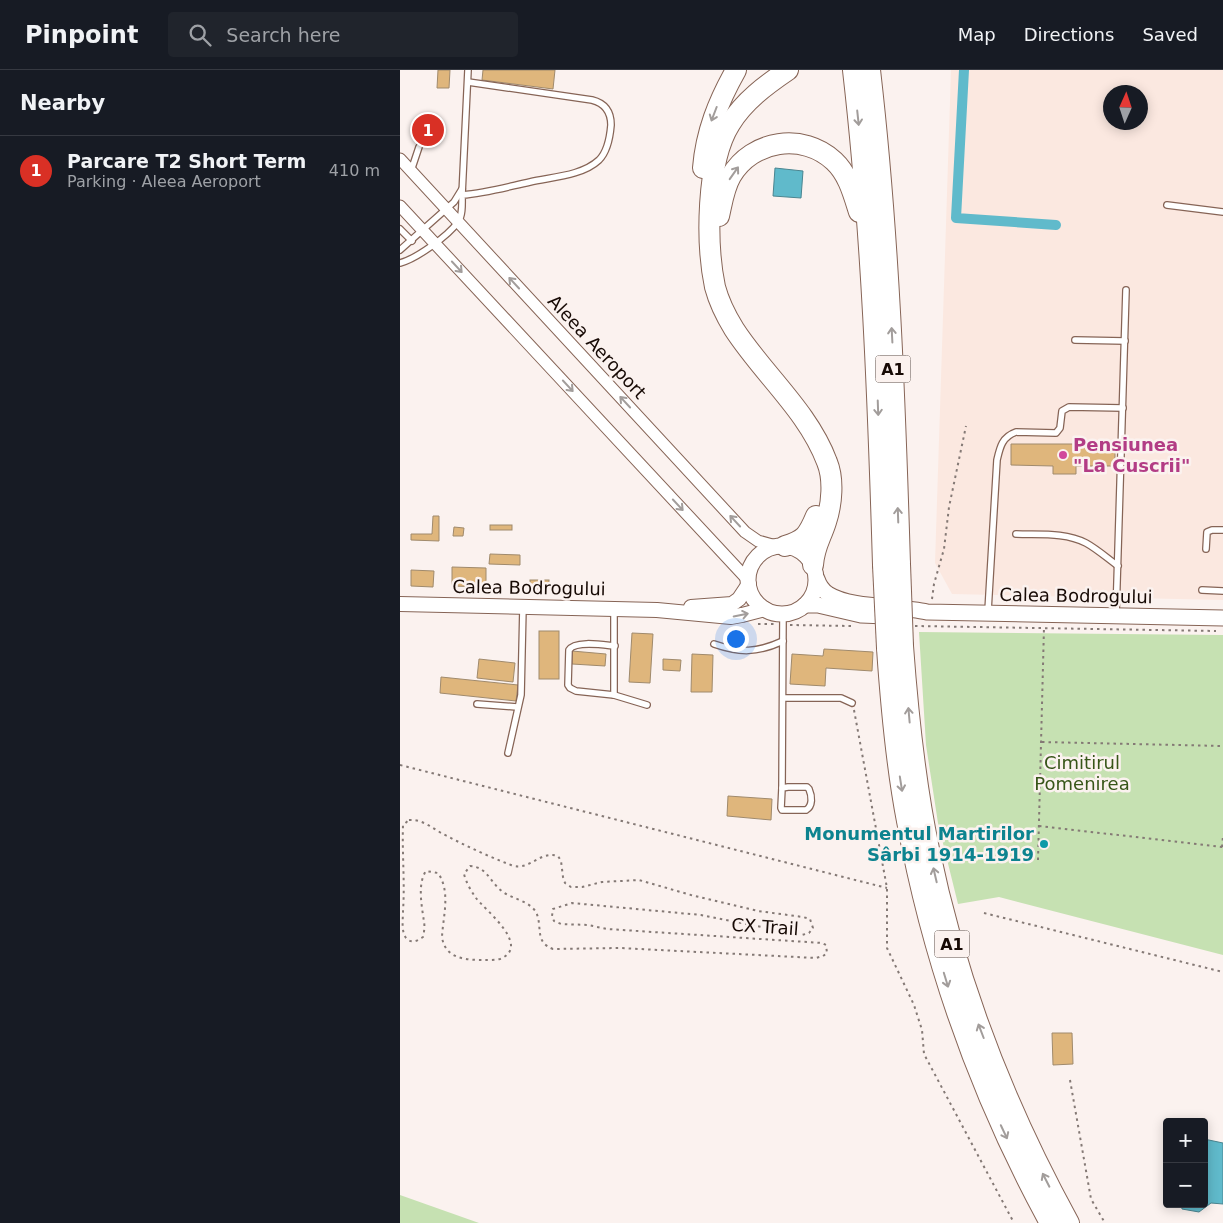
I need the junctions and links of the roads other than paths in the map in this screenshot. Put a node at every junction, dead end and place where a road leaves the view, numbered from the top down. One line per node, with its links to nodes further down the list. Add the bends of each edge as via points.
1 (468, 70): 6 (lane)
2 (736, 70): 17 (highway, one-way to 17, via 713,117 704,154 702,192)
3 (788, 70): 17 (highway, via 751,99 724,134 712,178)
4 (853, 70): 24 (highway, A1, one-way to 24)
5 (870, 70): 35 (highway, A1, one-way to 5, via 896,411 881,175)
6 (468, 82): 10 (lane); 11 (lane, via 600,102 606,107 611,122 605,152 590,167)
7 (419, 147): 9 (lane)
8 (400, 159): 9 (street, Aleea Aeroport)
9 (411, 171): 14 (street, Aleea Aeroport)
10 (464, 185): 11 (lane); 14 (lane)
11 (462, 195): 16 (lane)
12 (1167, 205): 15 (lane)
13 (400, 206): 19 (street)
14 (446, 209): 16 (street, Aleea Aeroport); 19 (lane)
15 (1223, 212)
16 (458, 222): 21 (lane); 33 (street, Aleea Aeroport, one-way to 16, via 763,543 745,532)
17 (711, 227): 23 (highway)
18 (400, 229): 20 (lane)
19 (422, 230): 20 (lane); 21 (street)
20 (412, 242): 22 (lane)
21 (435, 244): 25 (lane); 38 (street, one-way to 38)
22 (400, 250)
23 (711, 252): 24 (highway, one-way to 24, via 731,176 742,162 759,150 788,143 815,148 842,171 854,196); 30 (highway, via 715,287 725,313 746,346 808,424)
24 (870, 254): 35 (highway, A1, one-way to 35, via 878,410)
25 (400, 262)
26 (1126, 290): 28 (lane)
27 (1075, 340): 28 (lane)
28 (1125, 341): 29 (lane)
29 (1123, 408): 36 (lane); 47 (lane, via 1069,406 1062,411 1060,428 1056,433 1016,432 1002,442 997,460)
30 (818, 443): 33 (highway, via 824,476 820,505 804,538 797,543); 37 (highway, via 828,463 831,490 828,514 816,545)
31 (1223, 530): 34 (lane, via 1207,532)
32 (1016, 534): 36 (lane, via 1076,538)
33 (780, 546): 37 (main road, Calea Bodrogului, via 800,550); 38 (main road, Calea Bodrogului, via 764,551 756,559)
34 (1206, 549)
35 (891, 564): 55 (highway, A1, bridge)
36 (1118, 566): 49 (lane)
37 (815, 572): 42 (main road, via 813,595); 46 (main road, Calea Bodrogului, via 823,590 840,599)
38 (748, 582): 45 (street, Calea Bodrogului, via 739,599 732,604); 48 (main road)
39 (1202, 590): 40 (lane)
40 (1223, 591)
41 (400, 604): 43 (street, Calea Bodrogului)
42 (805, 605): 46 (main road, Calea Bodrogului, via 871,615); 51 (main road, Calea Bodrogului)
43 (523, 607): 44 (street, Calea Bodrogului); 61 (lane, via 521,695)
44 (614, 609): 45 (street, Calea Bodrogului); 54 (lane)
45 (657, 610): 48 (street, Calea Bodrogului, one-way to 48, via 731,617)
46 (930, 612): 47 (main road, Calea Bodrogului)
47 (988, 613): 49 (main road, Calea Bodrogului, via 1044,621)
48 (763, 616): 51 (main road, Calea Bodrogului, via 774,613)
49 (1116, 616): 50 (main road, Calea Bodrogului)
50 (1223, 618)
51 (784, 621): 52 (lane)
52 (783, 641): 53 (lane, via 760,650 744,651); 57 (lane)
53 (714, 644)
54 (616, 646): 56 (lane); 56 (lane, via 578,644 569,650 570,688)
55 (895, 647): 64 (highway, A1, one-way to 64, via 894,735 902,794 936,947 986,1090 1020,1167); 65 (highway, A1, one-way to 55, via 1005,1092 952,943 923,819)
56 (614, 695): 60 (lane)
57 (783, 698): 58 (lane, via 841,698); 63 (lane)
58 (852, 703)
59 (478, 704): 61 (lane)
60 (647, 705)
61 (517, 707): 62 (lane)
62 (508, 753)
63 (782, 788): 63 (lane, via 782,810 809,808 811,792 807,787)
64 (1050, 1223)
65 (1069, 1223)

